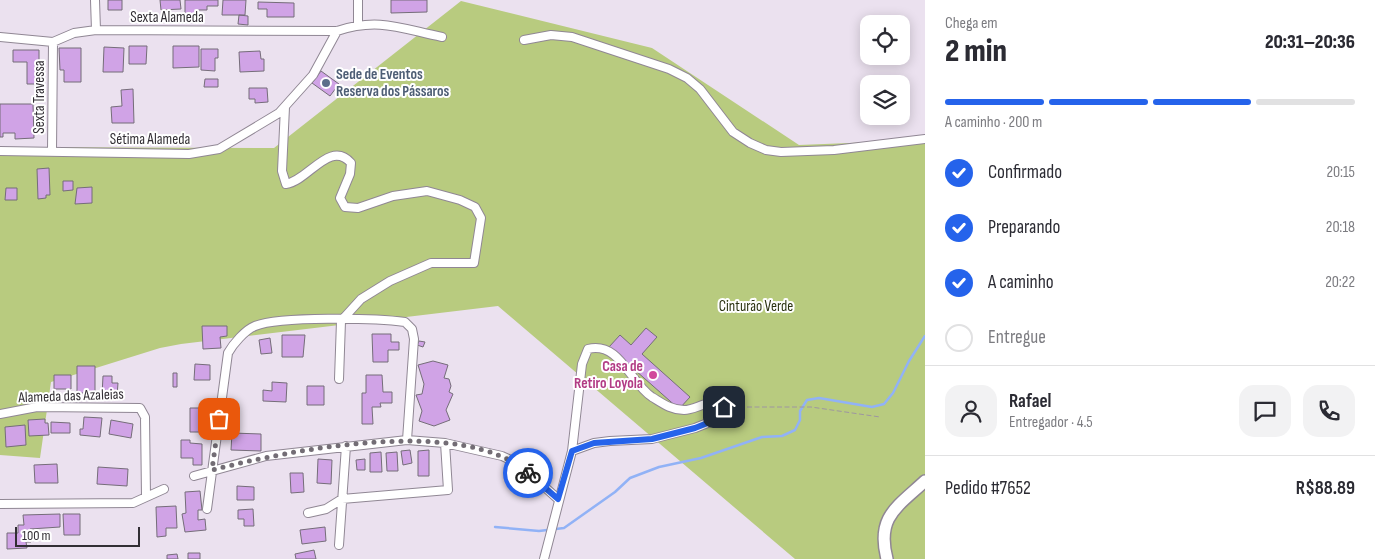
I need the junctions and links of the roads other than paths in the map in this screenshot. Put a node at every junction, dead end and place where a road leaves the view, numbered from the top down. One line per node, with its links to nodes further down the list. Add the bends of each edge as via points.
1 (95, 0): 4 (street)
2 (358, 0): 3 (street)
3 (358, 24): 5 (street, Sexta Alameda); 7 (street, via 403,26)
4 (96, 30): 5 (street, Sexta Alameda); 9 (street, Sexta Alameda, via 74,33)
5 (337, 31): 10 (street, Sétima Alameda, via 313,75)
6 (0, 37): 9 (street, Sexta Alameda)
7 (442, 37)
8 (524, 40): 11 (street, via 551,35 572,37 669,69 700,89 733,132 766,150 834,150)
9 (53, 42): 13 (street, Sexta Travessa)
10 (285, 107): 13 (street, Sétima Alameda, via 261,126 219,149 189,154); 14 (street, via 282,171 286,184 296,182 323,160 337,154 351,162 350,174 340,198 345,207 358,208 393,196 427,192 448,195 475,206 481,218 474,263 431,263 390,281 361,299)
11 (925, 139)
12 (0, 151): 13 (street, Sétima Alameda)
13 (52, 151)
14 (341, 321): 15 (street); 17 (street, via 405,322 412,329); 21 (street, via 275,321 254,327 232,346 228,353)
15 (339, 380)
16 (0, 414): 25 (street, Alameda das Azaleias, via 36,407 143,410)
17 (407, 440): 18 (street); 19 (street)
18 (444, 443): 26 (street, via 448,490); 27 (street, via 502,456 519,464)
19 (346, 446): 21 (street, via 266,456); 26 (street)
20 (572, 451): 20 (street, via 594,443 652,439 695,428 720,418 724,407 713,402 684,410 663,404 647,394 612,353 603,348 588,349 582,364); 27 (street)
21 (212, 470): 22 (street); 29 (street)
22 (194, 476)
23 (925, 481): 33 (main road, via 892,511 886,521 883,536)
24 (164, 489): 25 (street)
25 (146, 497): 28 (street, via 133,503)
26 (342, 499): 30 (street, via 326,509); 31 (street)
27 (558, 499): 32 (street)
28 (0, 504)
29 (206, 509)
30 (308, 513)
31 (339, 545)
32 (544, 559)
33 (887, 559)

